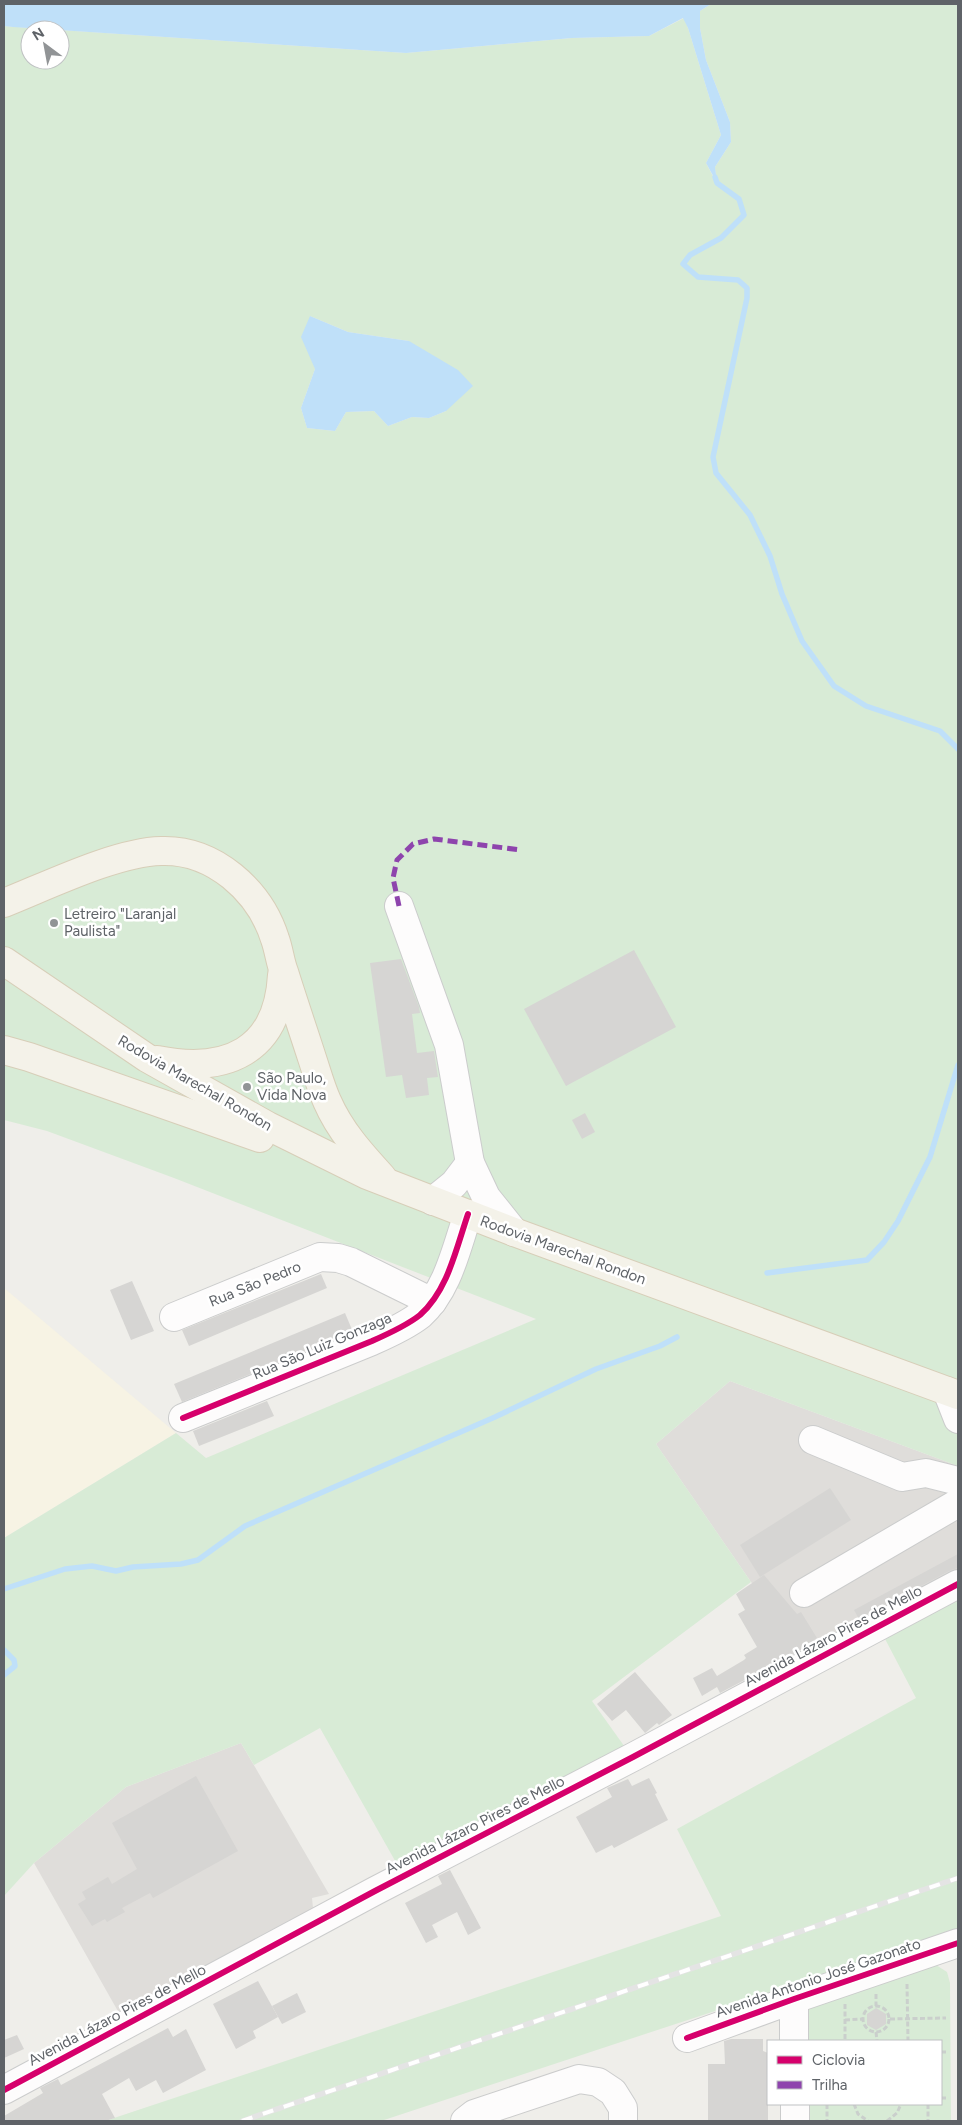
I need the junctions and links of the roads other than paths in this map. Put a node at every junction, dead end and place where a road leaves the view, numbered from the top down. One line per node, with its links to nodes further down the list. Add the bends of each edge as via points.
1 (4, 903): 4 (main road, via 139,854 160,851 184,853 225,870 250,893 266,916)
2 (399, 906): 7 (street, via 449,1045)
3 (4, 961): 6 (main road, Rodovia Marechal Rondon)
4 (282, 968): 6 (main road, via 276,1015 255,1044 239,1055 219,1061 175,1064); 8 (main road, via 326,1100)
5 (4, 1050): 8 (main road, via 58,1066)
6 (147, 1058): 8 (main road, Rodovia Marechal Rondon, via 268,1126)
7 (470, 1163): 9 (street, via 454,1184); 11 (street, via 486,1197)
8 (378, 1180): 9 (main road, Rodovia Marechal Rondon)
9 (433, 1201): 10 (main road, Rodovia Marechal Rondon)
10 (468, 1214): 11 (main road, Rodovia Marechal Rondon); 12 (street, Rua São Luiz Gonzaga, via 444,1283)
11 (514, 1232): 14 (main road, Rodovia Marechal Rondon)
12 (432, 1302): 13 (street, Rua São Pedro, via 351,1262 320,1257); 15 (street, Rua São Luiz Gonzaga, via 418,1316 379,1338)
13 (174, 1317)
14 (952, 1393): 16 (street)
15 (183, 1418)
16 (958, 1419)
17 (814, 1440): 18 (street, via 902,1477 926,1472)
18 (958, 1481)
19 (958, 1503): 21 (street)
20 (958, 1584): 26 (street, Avenida Lázaro Pires de Mello)
21 (804, 1593)
22 (958, 1943): 23 (street, Avenida Antonio José Gazonato)
23 (794, 1999): 24 (street, Avenida Antonio José Gazonato); 25 (street)
24 (687, 2038)
25 (794, 2040)
26 (4, 2090)
27 (795, 2105): 30 (street)
28 (465, 2121): 29 (street, via 474,2114 579,2079 598,2082 613,2092 623,2108)
29 (623, 2121)
30 (795, 2121)

